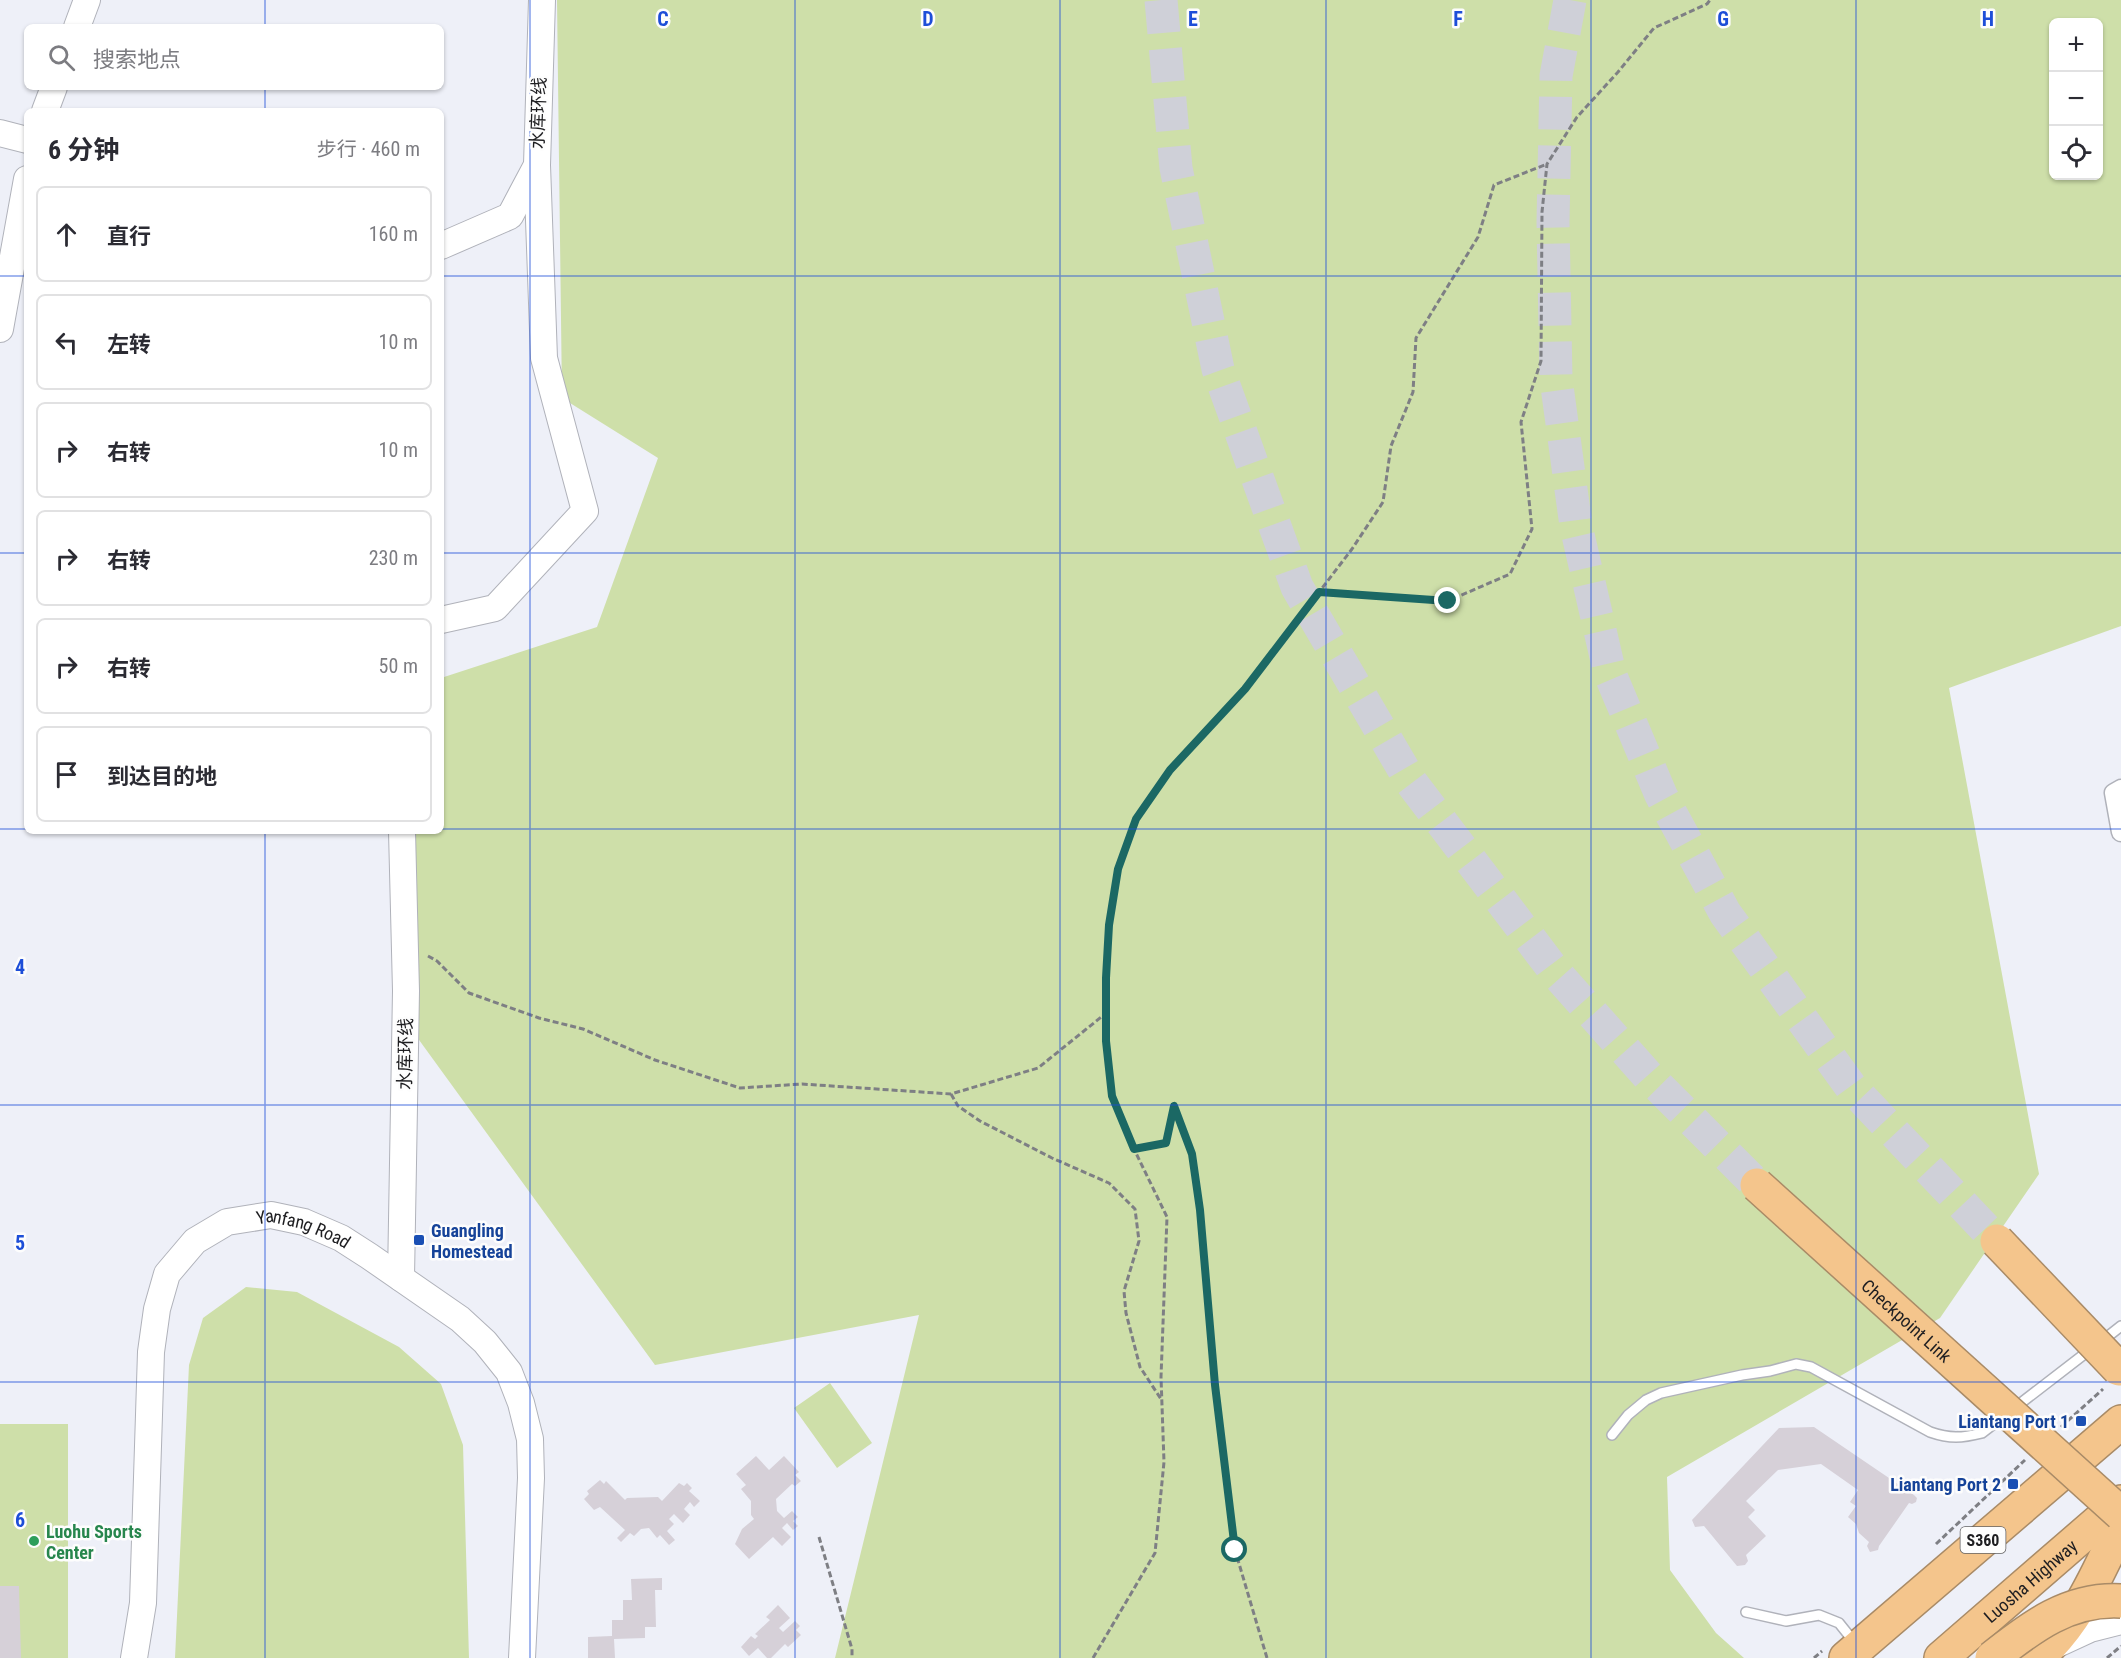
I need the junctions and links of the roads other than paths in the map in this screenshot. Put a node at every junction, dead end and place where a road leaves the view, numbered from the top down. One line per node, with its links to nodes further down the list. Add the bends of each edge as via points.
1 (87, 0): 3 (street)
2 (542, 0): 8 (street, 水库环线)
3 (78, 24)
4 (53, 90): 5 (street)
5 (46, 108)
6 (0, 133): 7 (street)
7 (24, 139)
8 (537, 165): 10 (street, 水库环线, via 510,216); 12 (street, via 544,358 585,511 495,608)
9 (24, 196): 11 (street)
10 (444, 245)
11 (0, 329)
12 (444, 619)
13 (2121, 789): 14 (street, via 2114,793)
14 (2121, 832)
15 (402, 834): 18 (street, 水库环线, via 406,991)
16 (1757, 1185): 23 (highway, Checkpoint Link, bridge)
17 (1997, 1241): 20 (highway, bridge)
18 (401, 1278): 33 (street, Yanfang Road, via 341,1238 304,1221 271,1215 227,1222 195,1241 166,1275 151,1352 143,1604); 34 (street, Yanfang Road, via 460,1319 485,1342 509,1372 521,1403 531,1439)
19 (2121, 1326): 22 (lane, via 1982,1433 1968,1437 1947,1438 1930,1432 1811,1367 1796,1364 1661,1394 1628,1415)
20 (2116, 1375)
21 (2121, 1422): 31 (highway, S360)
22 (1612, 1435)
23 (2050, 1446): 24 (highway); 26 (highway, Checkpoint Link, bridge)
24 (2121, 1486)
25 (2121, 1502): 35 (highway, Luosha Highway)
26 (2121, 1514)
27 (2121, 1525): 32 (highway, via 2088,1593 2069,1623)
28 (2121, 1601): 36 (highway, bridge, via 2089,1602 2063,1609)
29 (1746, 1612): 31 (lane, via 1786,1621 1819,1615 1839,1623)
30 (2121, 1622): 32 (street, via 2090,1629)
31 (1852, 1652)
32 (2041, 1654)
33 (134, 1658)
34 (522, 1658)
35 (1941, 1658)
36 (1992, 1658)

